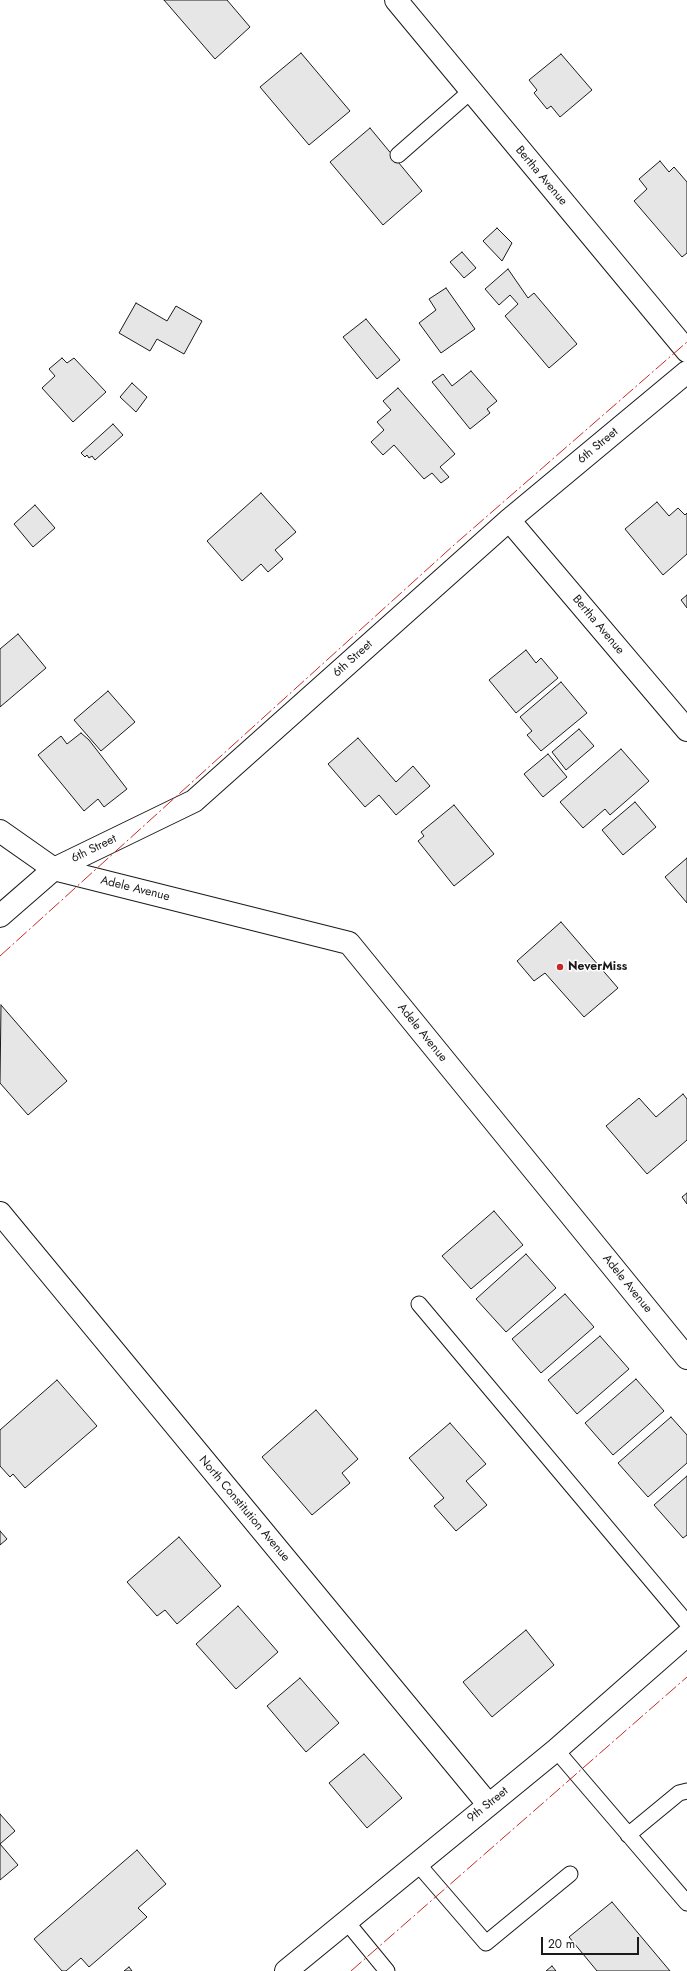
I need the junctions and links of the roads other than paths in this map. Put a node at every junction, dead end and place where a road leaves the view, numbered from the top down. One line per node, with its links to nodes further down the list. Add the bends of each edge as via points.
1 (396, 0): 2 (street, Bertha Avenue)
2 (472, 91): 3 (lane); 4 (street, Bertha Avenue)
3 (398, 155)
4 (687, 351)
5 (687, 372): 6 (street, 6th Street)
6 (509, 520): 7 (street, Bertha Avenue); 9 (street, 6th Street, via 194,801)
7 (687, 730)
8 (0, 831): 9 (street)
9 (54, 869): 10 (street, 6th Street); 13 (street, Adele Avenue, via 349,943)
10 (0, 916)
11 (0, 1213): 18 (street, North Constitution Avenue)
12 (419, 1304): 14 (lane)
13 (687, 1358)
14 (687, 1623)
15 (687, 1635): 16 (street, 9th Street)
16 (556, 1750): 18 (street, 9th Street); 19 (lane)
17 (687, 1791): 19 (lane, via 679,1793)
18 (488, 1804): 20 (street, 9th Street)
19 (628, 1836): 22 (lane)
20 (417, 1863): 21 (lane, via 486,1943); 23 (street, 9th Street)
21 (570, 1874)
22 (687, 1903)
23 (346, 1921): 24 (street, 9th Street); 25 (lane)
24 (286, 1971)
25 (387, 1971)

